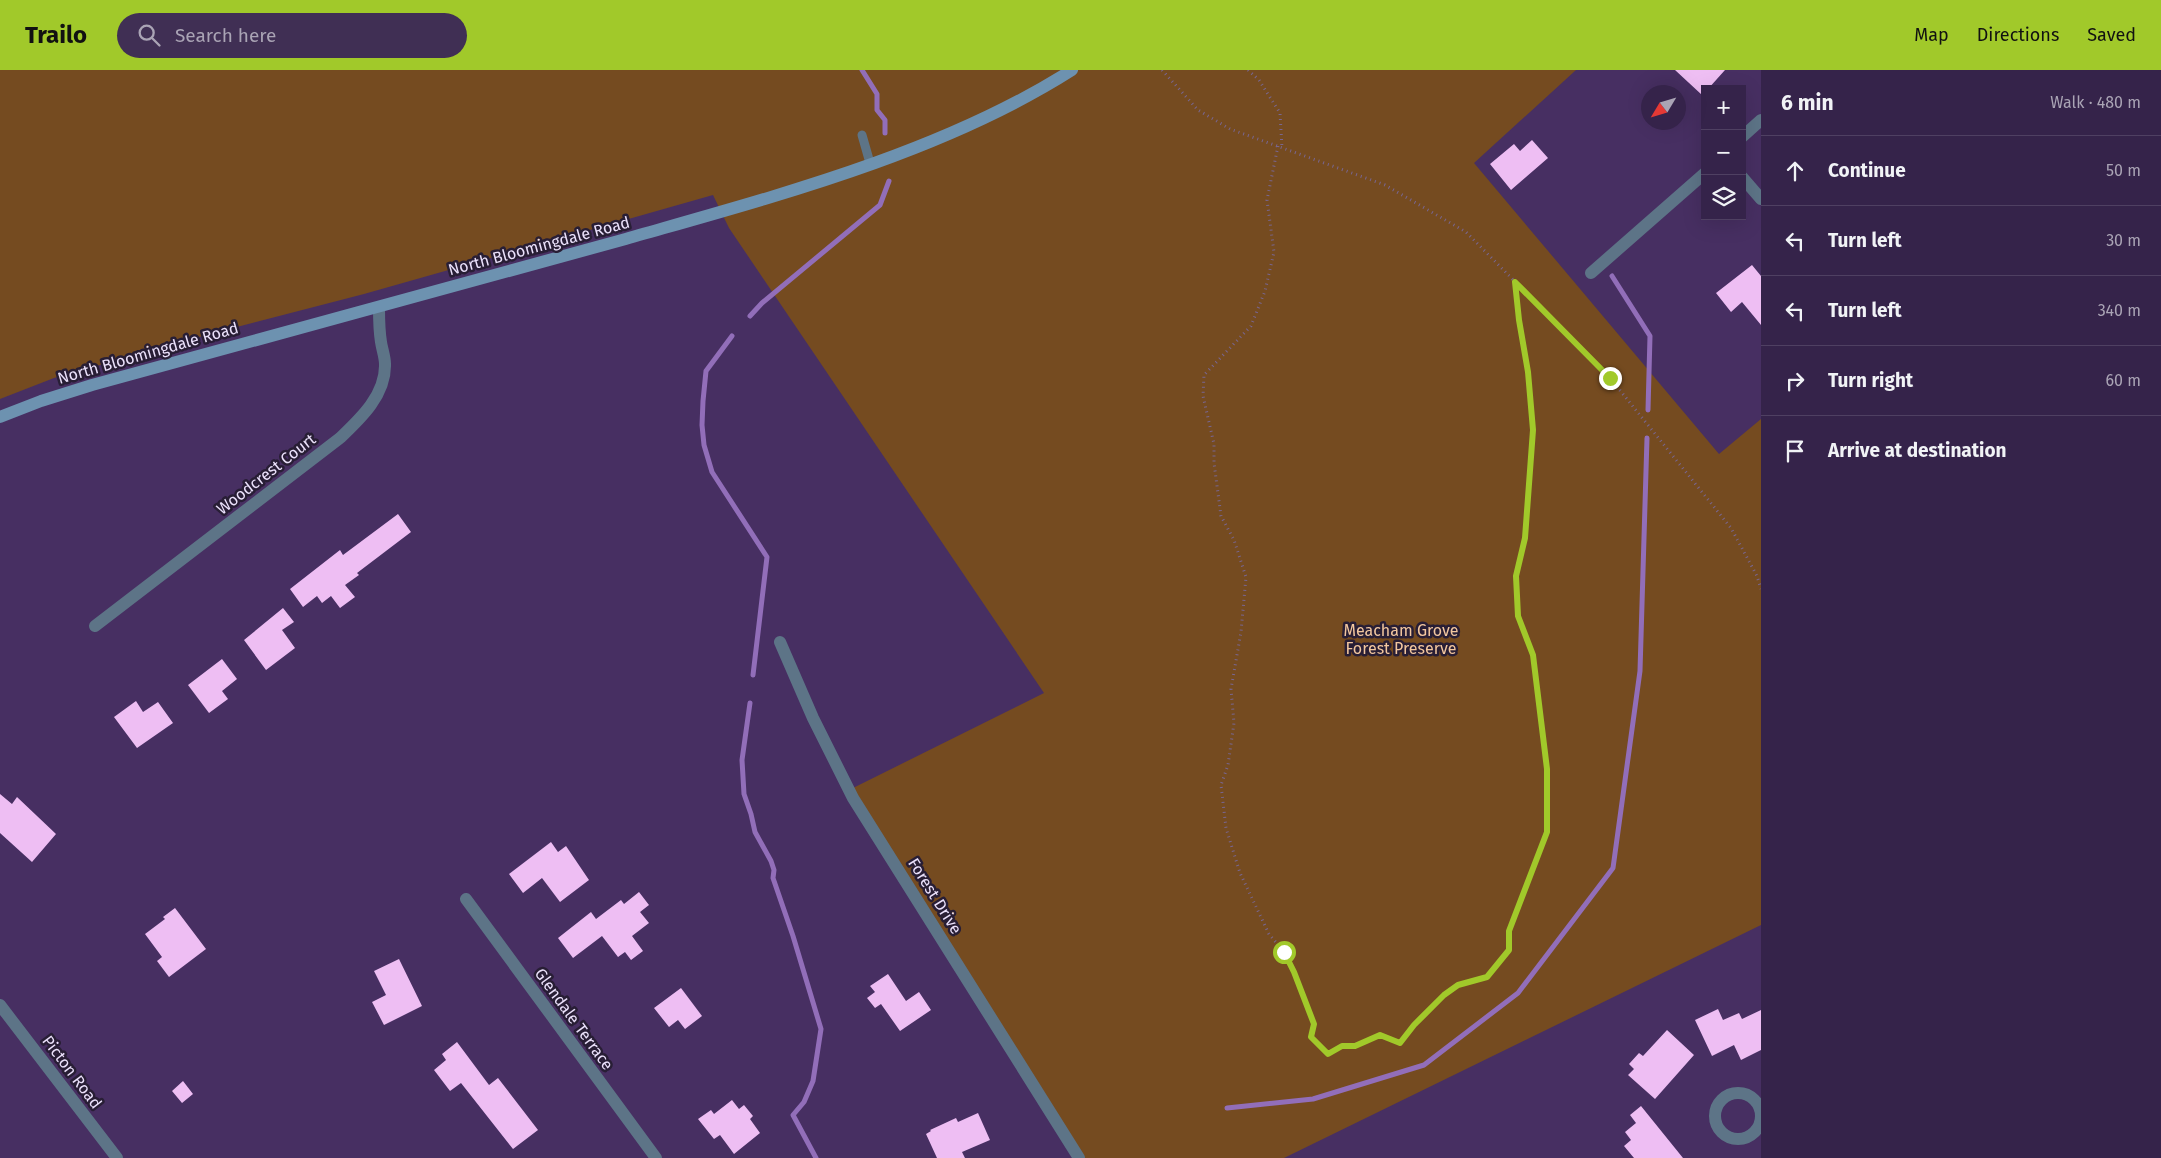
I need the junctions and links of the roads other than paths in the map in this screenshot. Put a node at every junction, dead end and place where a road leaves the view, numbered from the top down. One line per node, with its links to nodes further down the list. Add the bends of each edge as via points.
1 (1072, 70): 5 (main road, North Bloomingdale Road, via 977,122)
2 (1761, 120): 3 (street)
3 (1746, 133)
4 (862, 135): 5 (lane)
5 (870, 163): 10 (main road, North Bloomingdale Road, via 704,217)
6 (1703, 175): 9 (street)
7 (1746, 182): 8 (street)
8 (1761, 199)
9 (1591, 273)
10 (379, 307): 11 (main road, North Bloomingdale Road, via 92,385); 12 (street, Woodcrest Court, via 385,365 374,402 357,422)
11 (0, 417)
12 (95, 626)
13 (780, 642): 20 (street, Forest Drive, via 812,718 854,798)
14 (466, 899): 19 (street, Glendale Terrace)
15 (0, 1005): 18 (street, Picton Road)
16 (1761, 1110): 17 (street); 17 (street, via 1752,1097 1737,1092 1723,1097 1715,1110 1716,1125 1727,1136 1742,1139)
17 (1758, 1135)
18 (117, 1158)
19 (656, 1158)
20 (1079, 1158)

